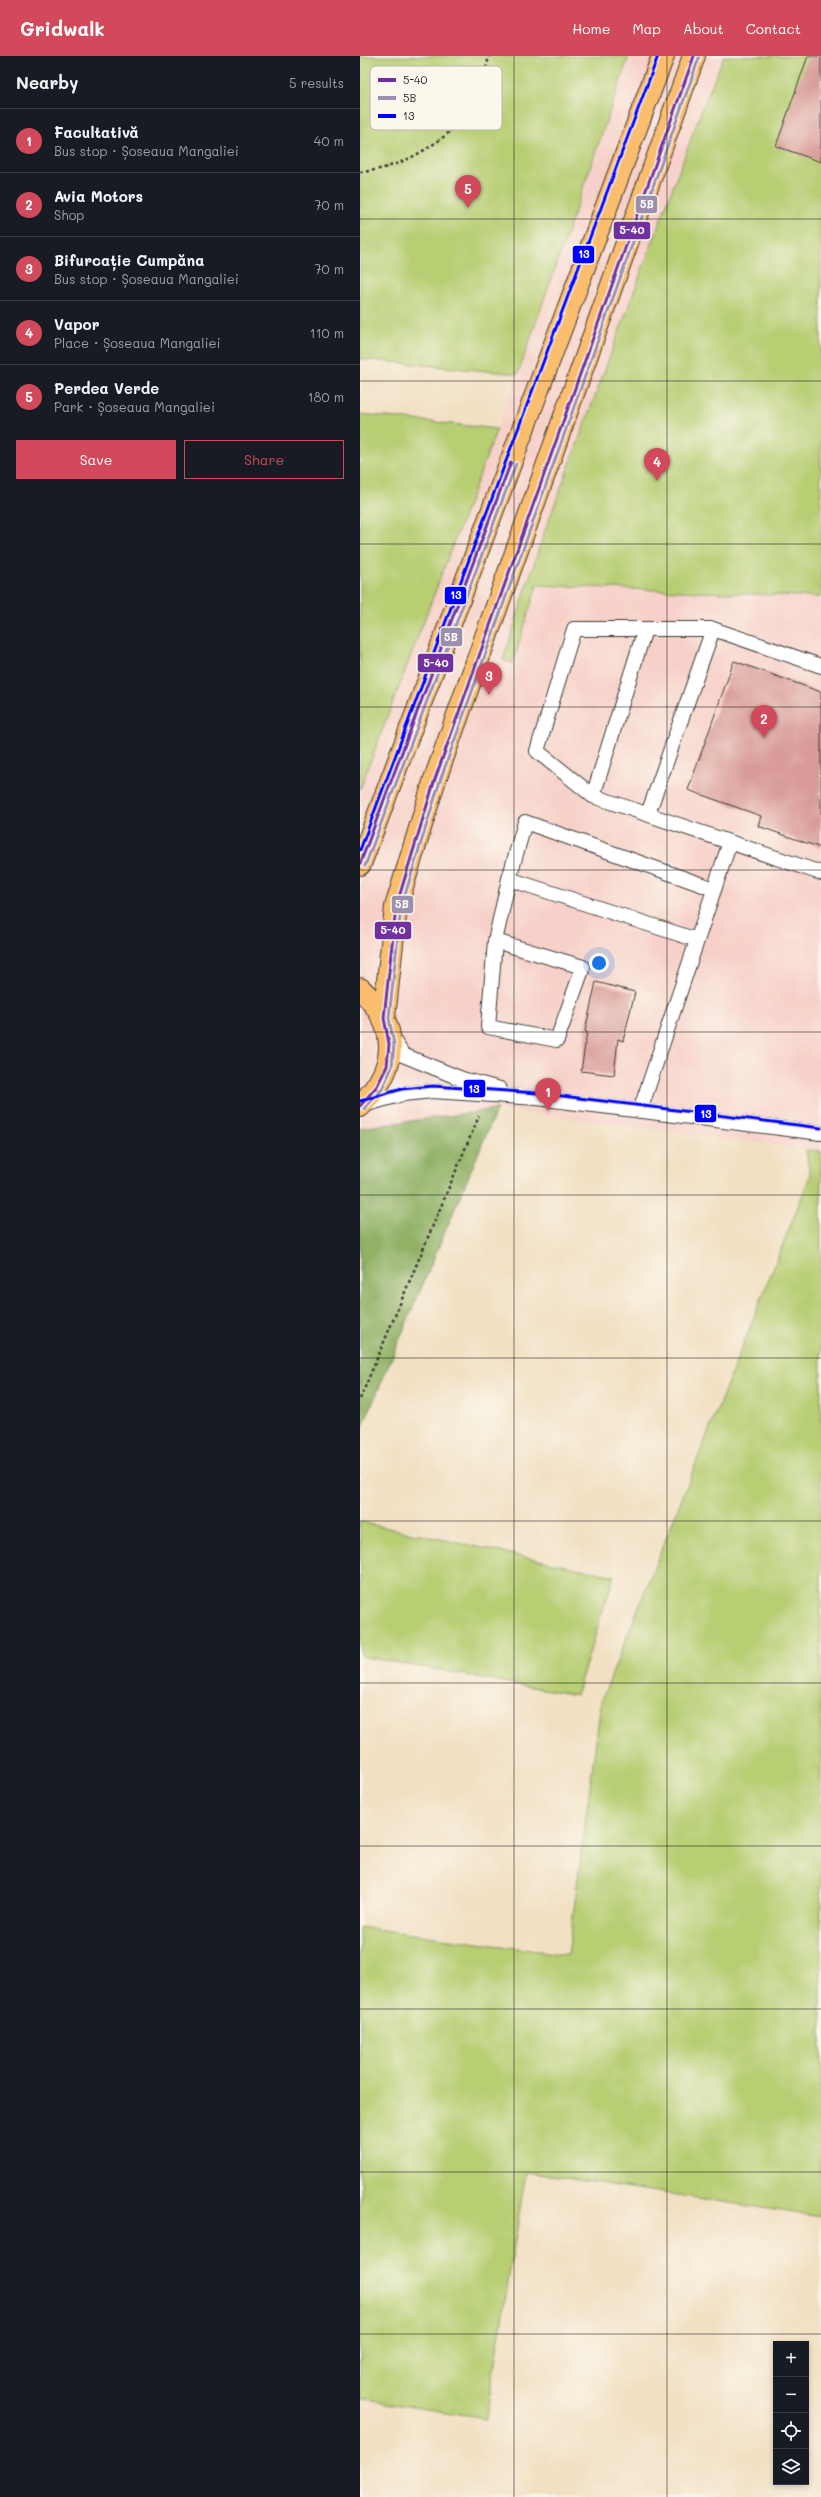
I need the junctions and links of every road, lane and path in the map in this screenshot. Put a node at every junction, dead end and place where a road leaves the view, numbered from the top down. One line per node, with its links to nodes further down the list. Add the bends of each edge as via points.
1 (489, 56): 4 (path)
2 (663, 56): 13 (main road)
3 (694, 56): 20 (main road, via 435,779 396,907)
4 (486, 66)
5 (450, 130): 6 (path, via 431,145 401,162)
6 (360, 172)
7 (713, 628): 8 (lane); 9 (lane); 11 (lane)
8 (645, 629): 10 (lane); 10 (lane, via 574,629 571,637 537,751)
9 (821, 666)
10 (593, 796): 11 (lane)
11 (648, 814): 12 (lane)
12 (730, 842): 14 (lane); 16 (lane)
13 (360, 864)
14 (821, 873)
15 (508, 879): 16 (lane, via 525,822); 17 (lane); 18 (lane)
16 (714, 889): 17 (lane)
17 (697, 940): 24 (lane)
18 (495, 941): 18 (lane, via 488,1027 556,1040 583,966)
19 (360, 988): 20 (main road, via 372,999)
20 (387, 1026): 22 (lane, via 403,1055 462,1079); 23 (main road, via 390,1051 386,1072 376,1090)
21 (488, 1095): 22 (lane); 23 (lane, via 434,1091 403,1094); 26 (path)
22 (537, 1098): 24 (lane)
23 (360, 1106)
24 (640, 1111): 25 (lane)
25 (821, 1133)
26 (360, 1399)

